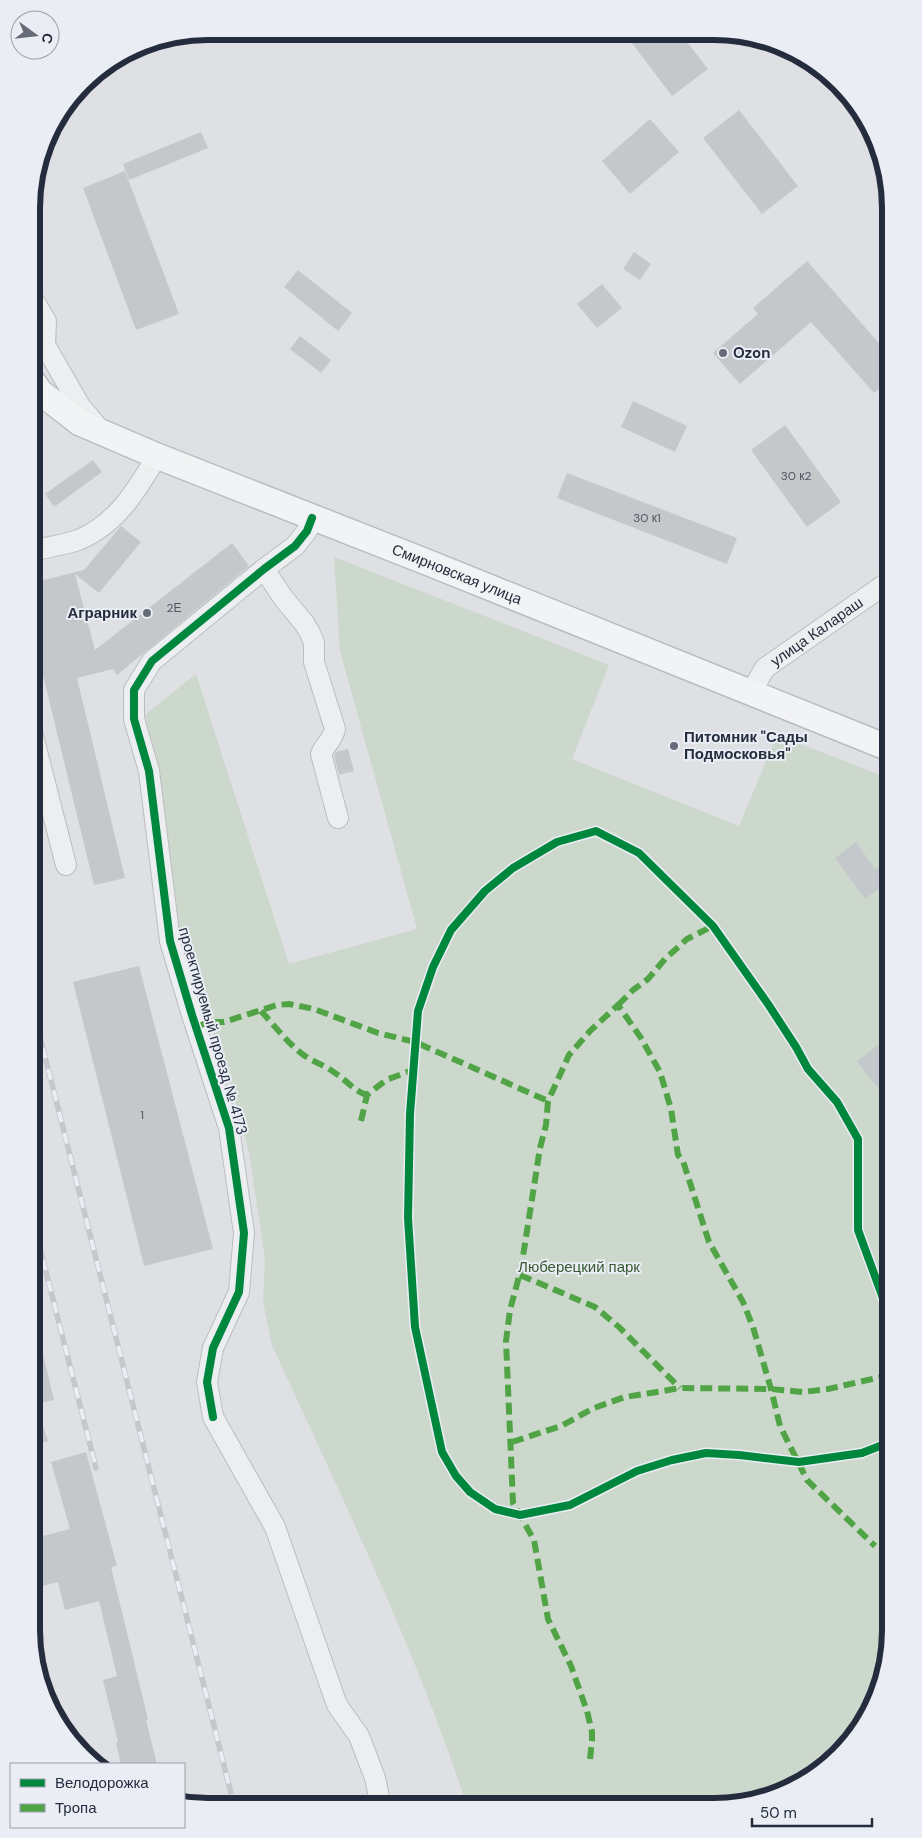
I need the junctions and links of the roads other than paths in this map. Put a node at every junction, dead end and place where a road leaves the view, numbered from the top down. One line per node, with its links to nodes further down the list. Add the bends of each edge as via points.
1 (40, 311): 3 (street, via 46,321 45,345 80,406)
2 (40, 392): 3 (main road, Смирновская улица, via 80,423)
3 (102, 433): 4 (main road, Смирновская улица)
4 (157, 456): 5 (main road, Смирновская улица); 6 (street, via 119,513 100,529 78,540)
5 (312, 518): 7 (street, проектируемый проезд № 4173, via 295,546); 9 (main road, Смирновская улица)
6 (40, 548)
7 (264, 569): 12 (street, via 304,623 314,643 314,662 335,729 334,737 321,754); 14 (street, проектируемый проезд № 4173, via 152,661 134,690 134,719 149,771 170,941 229,1128 244,1233 239,1292 213,1348 207,1382 213,1417 275,1527 337,1704 359,1736)
8 (882, 589): 9 (street, улица Калараш, via 765,668)
9 (751, 692): 10 (main road, Смирновская улица)
10 (882, 745)
11 (40, 763): 13 (street)
12 (338, 818)
13 (66, 865)
14 (379, 1798)

